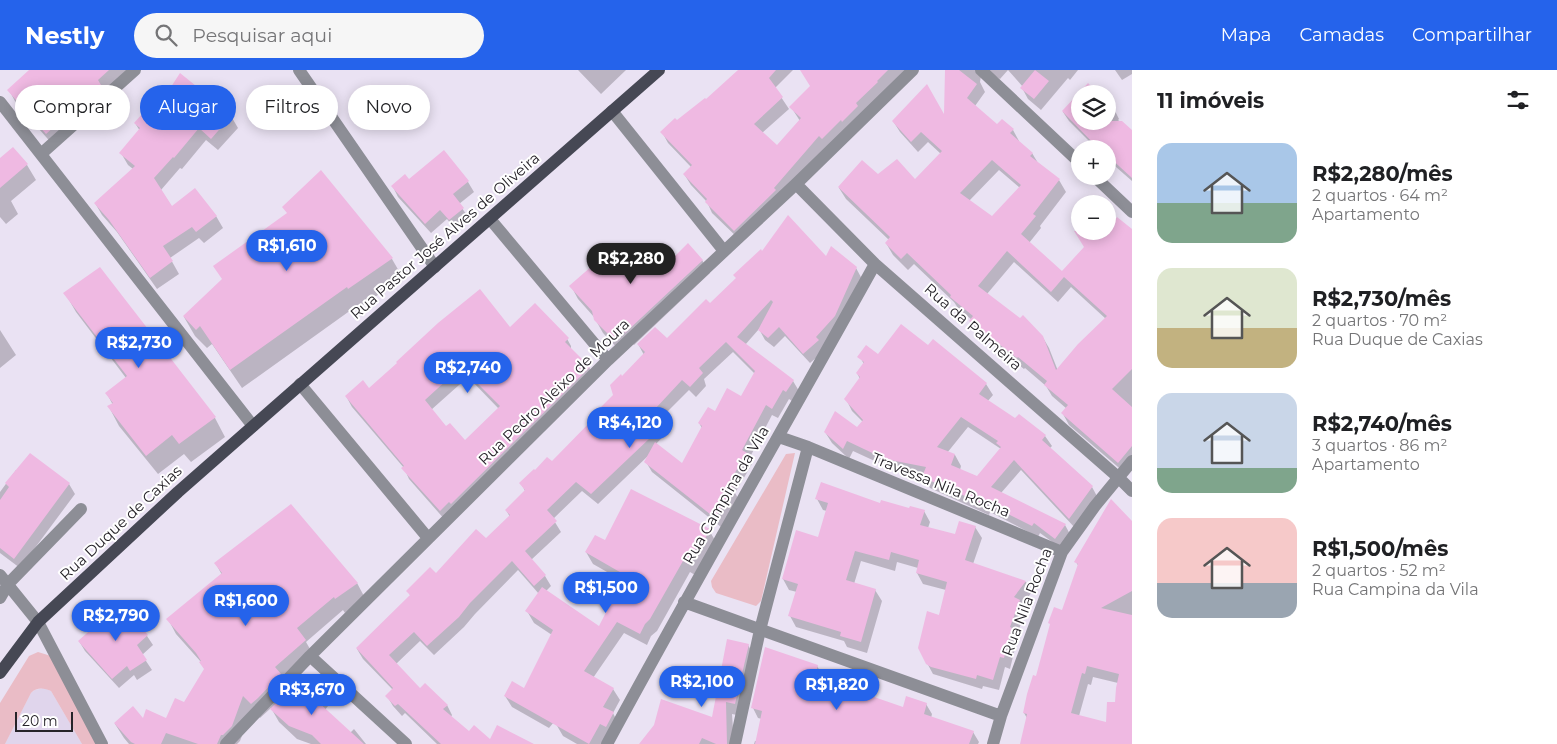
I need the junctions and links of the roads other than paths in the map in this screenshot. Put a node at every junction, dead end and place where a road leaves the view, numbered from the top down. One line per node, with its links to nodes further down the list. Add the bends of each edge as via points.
1 (135, 70): 8 (street)
2 (299, 70): 16 (street)
3 (659, 70): 7 (main road, Rua Pastor José Alves de Oliveira)
4 (913, 70): 10 (street, Rua Pedro Aleixo de Moura)
5 (981, 70): 9 (street)
6 (0, 102): 8 (street)
7 (612, 111): 13 (main road, Rua Pastor José Alves de Oliveira); 14 (street)
8 (41, 154): 19 (street)
9 (1071, 155)
10 (796, 184): 14 (street, Rua Pedro Aleixo de Moura); 15 (street, Rua da Palmeira)
11 (1104, 185): 12 (street)
12 (1132, 212)
13 (490, 219): 16 (main road, Rua Pastor José Alves de Oliveira); 17 (street)
14 (724, 251): 17 (street, Rua Pedro Aleixo de Moura)
15 (876, 264): 20 (street, Rua Campina da Vila); 23 (street, Rua da Palmeira)
16 (435, 267): 18 (main road, Rua Pastor José Alves de Oliveira)
17 (608, 360): 26 (street, Rua Pedro Aleixo de Moura)
18 (300, 384): 19 (main road, Rua Pastor José Alves de Oliveira); 26 (street)
19 (253, 426): 31 (main road, Rua Duque de Caxias)
20 (779, 437): 21 (street, Travessa Nila Rocha); 30 (street, Rua Campina da Vila)
21 (808, 447): 27 (street, Travessa Nila Rocha); 32 (street)
22 (1132, 461): 23 (street, Rua Nila Rocha)
23 (1119, 478): 24 (street, Rua da Palmeira); 27 (street, Rua Nila Rocha)
24 (1132, 491)
25 (82, 509): 28 (street)
26 (428, 538): 33 (street, Rua Pedro Aleixo de Moura)
27 (1062, 552): 35 (street, Rua Nila Rocha)
28 (4, 580): 29 (street); 31 (street)
29 (0, 598)
30 (684, 602): 32 (street); 39 (street, Rua Campina da Vila)
31 (38, 622): 34 (main road, Rua Duque de Caxias); 36 (street)
32 (760, 630): 35 (street); 40 (street)
33 (310, 656): 37 (street, Rua Pedro Aleixo de Moura); 38 (street)
34 (0, 673)
35 (1001, 716): 41 (street, Rua Nila Rocha)
36 (102, 744)
37 (226, 744)
38 (406, 744)
39 (607, 744)
40 (735, 744)
41 (993, 744)

